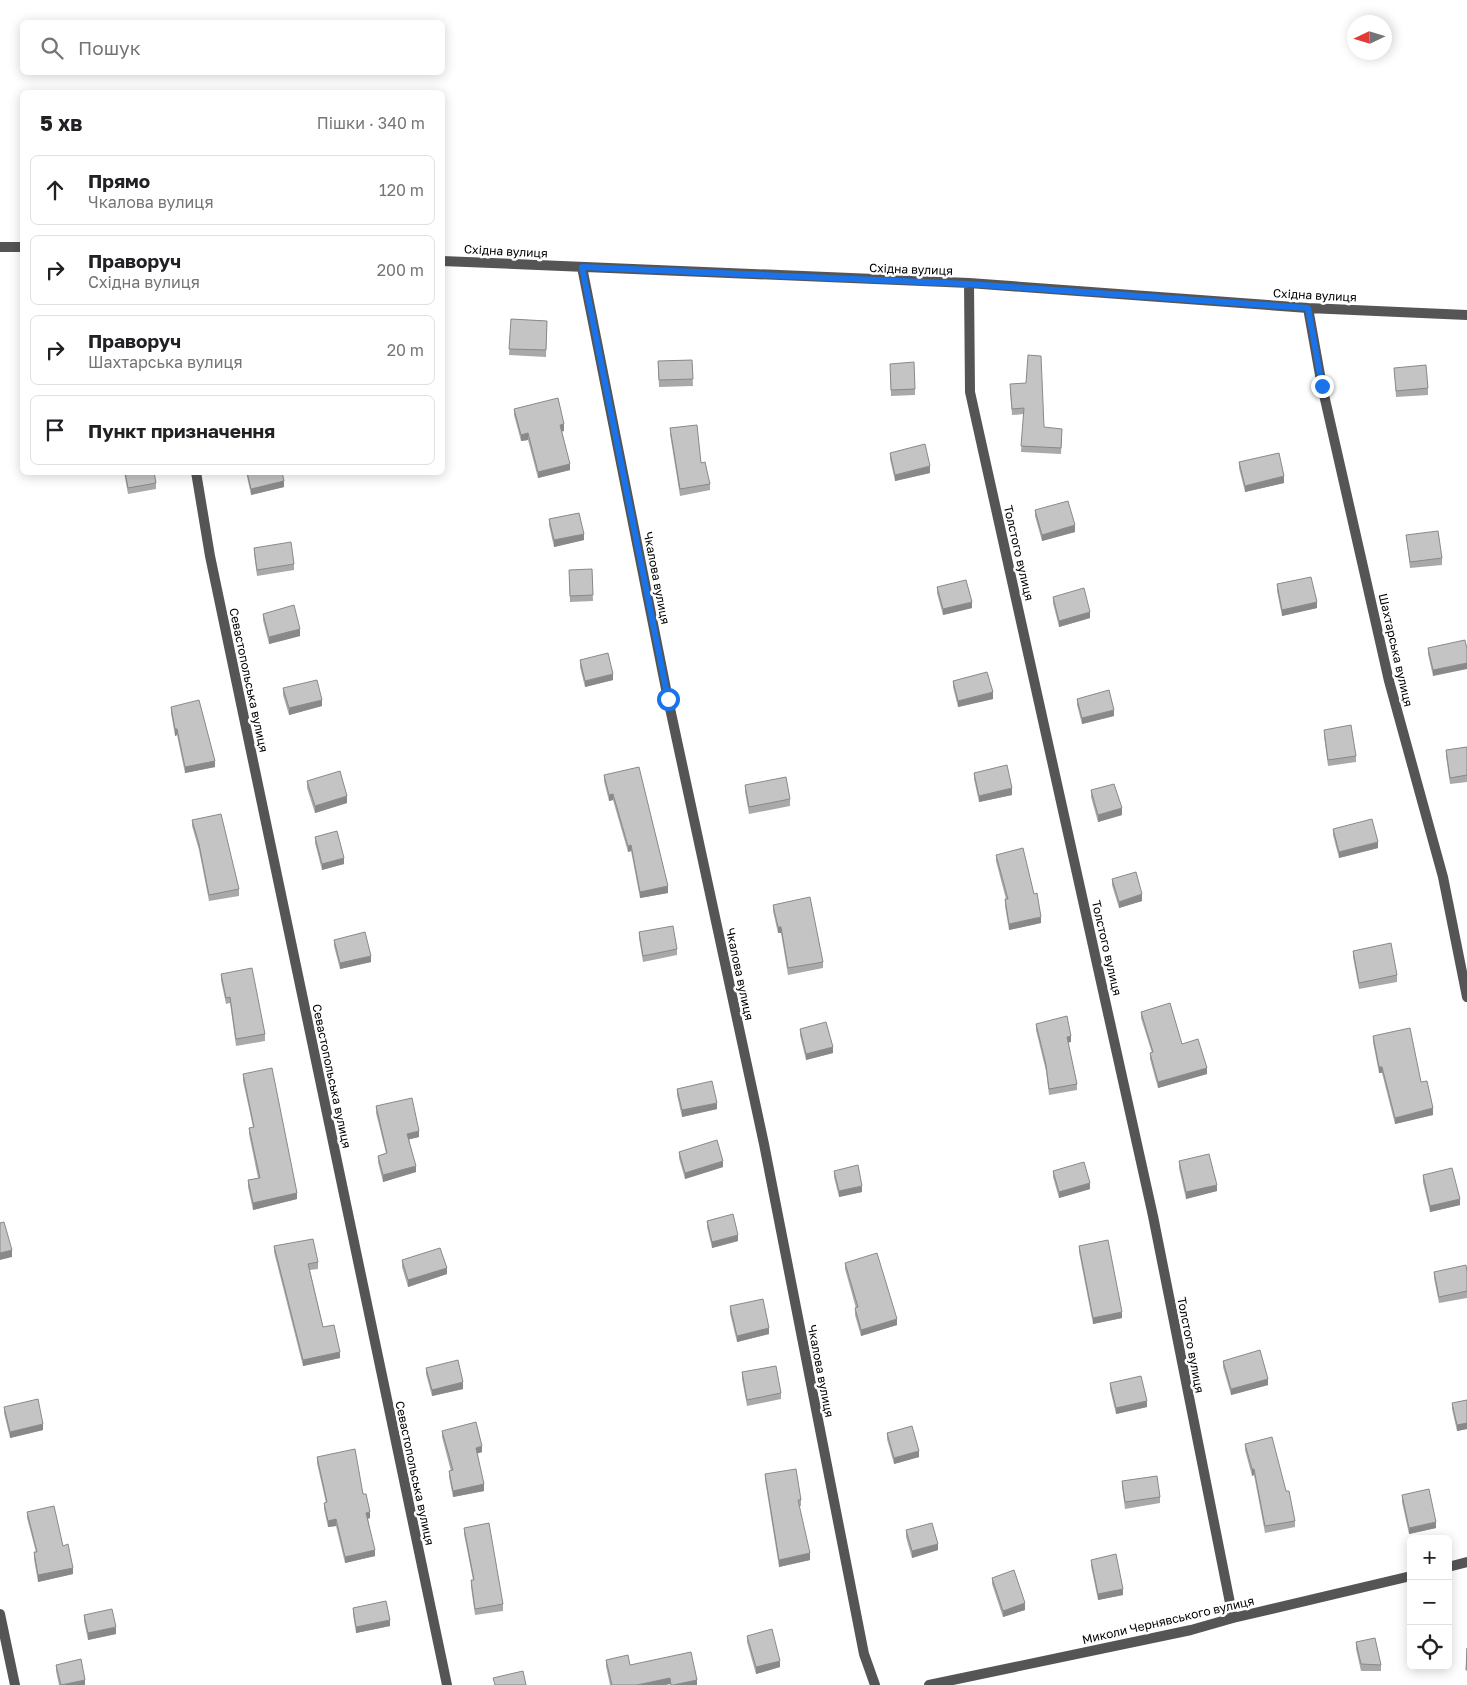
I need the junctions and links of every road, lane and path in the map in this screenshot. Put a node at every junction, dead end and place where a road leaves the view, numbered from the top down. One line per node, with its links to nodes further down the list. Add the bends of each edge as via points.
1 (0, 247): 2 (street)
2 (20, 247)
3 (445, 261): 4 (street, Східна вулиця)
4 (582, 267): 5 (street, Східна вулиця); 17 (street, Чкалова вулиця, via 668,699 764,1144 864,1654)
5 (969, 284): 6 (street, Східна вулиця); 14 (street, Толстого вулиця, via 970,392 1153,1216)
6 (1308, 308): 7 (street, Східна вулиця); 9 (street, Шахтарська вулиця, via 1322,386 1389,681 1442,877)
7 (1467, 315)
8 (197, 475): 16 (street, Севастопольська вулиця, via 214,576)
9 (1467, 997)
10 (1467, 1562): 11 (street)
11 (1452, 1566)
12 (1407, 1577): 14 (street, Миколи Чернявського вулиця)
13 (0, 1614): 15 (street)
14 (1233, 1618): 18 (street, Миколи Чернявського вулиця, via 1191,1630)
15 (15, 1685)
16 (447, 1685)
17 (876, 1685)
18 (929, 1685)

